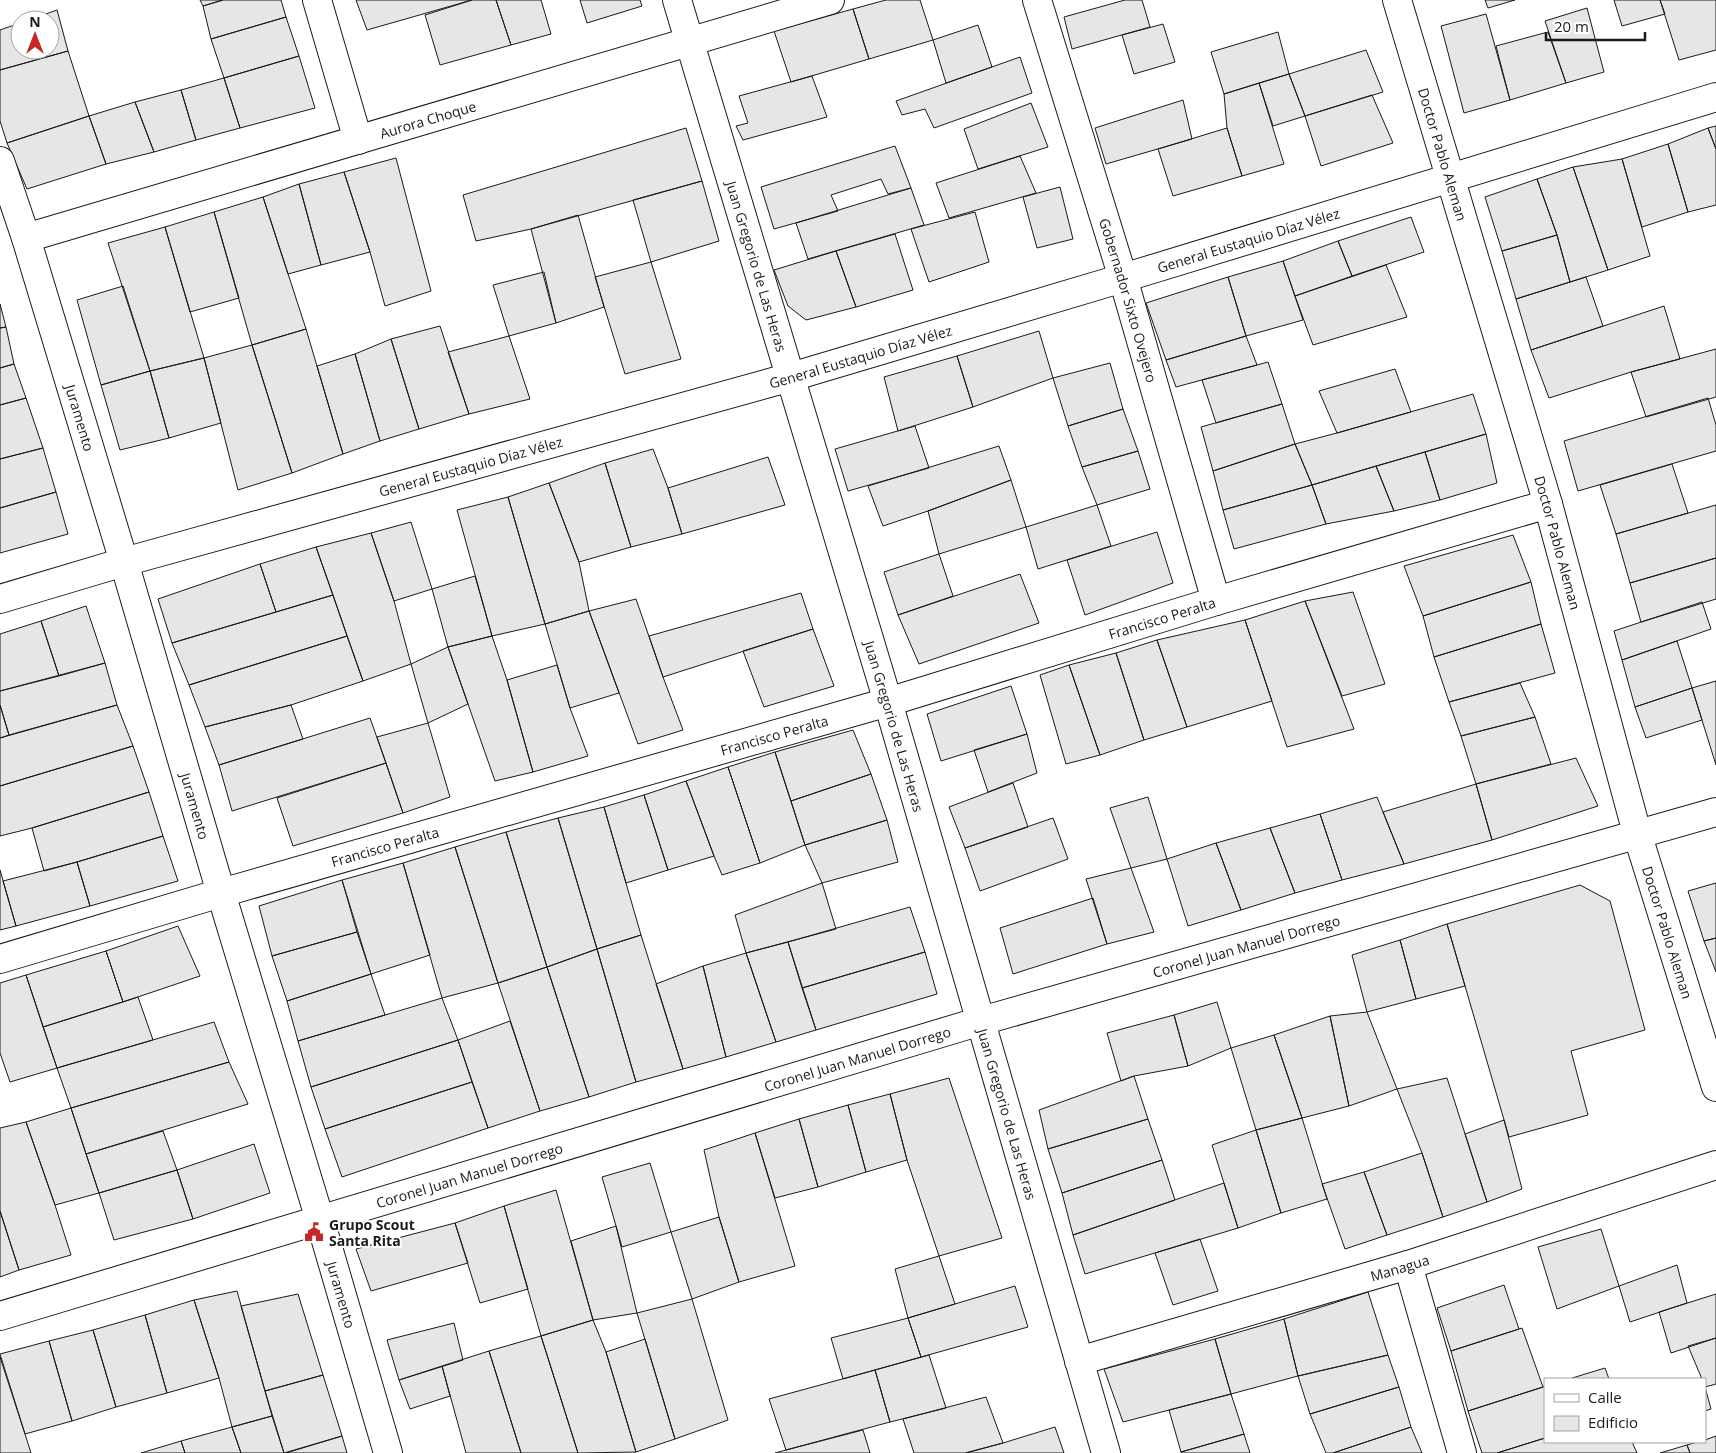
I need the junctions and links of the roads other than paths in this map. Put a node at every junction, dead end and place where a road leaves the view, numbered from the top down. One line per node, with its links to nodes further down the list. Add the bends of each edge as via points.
1 (317, 0): 8 (street)
2 (677, 0): 6 (street, Juan Gregorio de Las Heras)
3 (830, 0): 6 (street, Aurora Choque)
4 (1037, 0): 12 (street, Gobernador Sixto Ovejero)
5 (1397, 0): 10 (street, Doctor Pablo Aleman)
6 (690, 42): 8 (street, Aurora Choque); 13 (street, Juan Gregorio de Las Heras)
7 (1716, 97): 10 (street, General Eustaquio Díaz Vélez)
8 (358, 140): 11 (street, Aurora Choque)
9 (0, 160): 11 (street, Juramento)
10 (1450, 178): 12 (street, General Eustaquio Díaz Vélez); 14 (street, Doctor Pablo Aleman)
11 (26, 238): 15 (street, Juramento)
12 (1123, 278): 13 (street, General Eustaquio Díaz Vélez); 17 (street, Gobernador Sixto Ovejero)
13 (791, 376): 15 (street, General Eustaquio Díaz Vélez); 18 (street, Juan Gregorio de Las Heras)
14 (1548, 504): 17 (street, Francisco Peralta); 20 (street, Doctor Pablo Aleman)
15 (124, 562): 16 (street, General Eustaquio Díaz Vélez); 21 (street, Juramento)
16 (0, 599)
17 (1216, 601): 18 (street, Francisco Peralta)
18 (888, 702): 21 (street, Francisco Peralta); 23 (street, Juan Gregorio de Las Heras)
19 (1716, 812): 20 (street, Coronel Juan Manuel Dorrego)
20 (1637, 833): 23 (street, Coronel Juan Manuel Dorrego); 24 (street, Doctor Pablo Aleman)
21 (220, 893): 22 (street, Francisco Peralta); 26 (street, Juramento)
22 (0, 959)
23 (981, 1021): 26 (street, Coronel Juan Manuel Dorrego); 29 (street, Juan Gregorio de Las Heras)
24 (1716, 1086)
25 (1716, 1165): 27 (street, Managua)
26 (320, 1220): 28 (street, Coronel Juan Manuel Dorrego); 30 (street, Juramento)
27 (1408, 1265): 29 (street, Managua); 32 (street)
28 (0, 1316)
29 (1079, 1361): 31 (street, Juan Gregorio de Las Heras)
30 (388, 1453)
31 (1106, 1453)
32 (1462, 1453)

